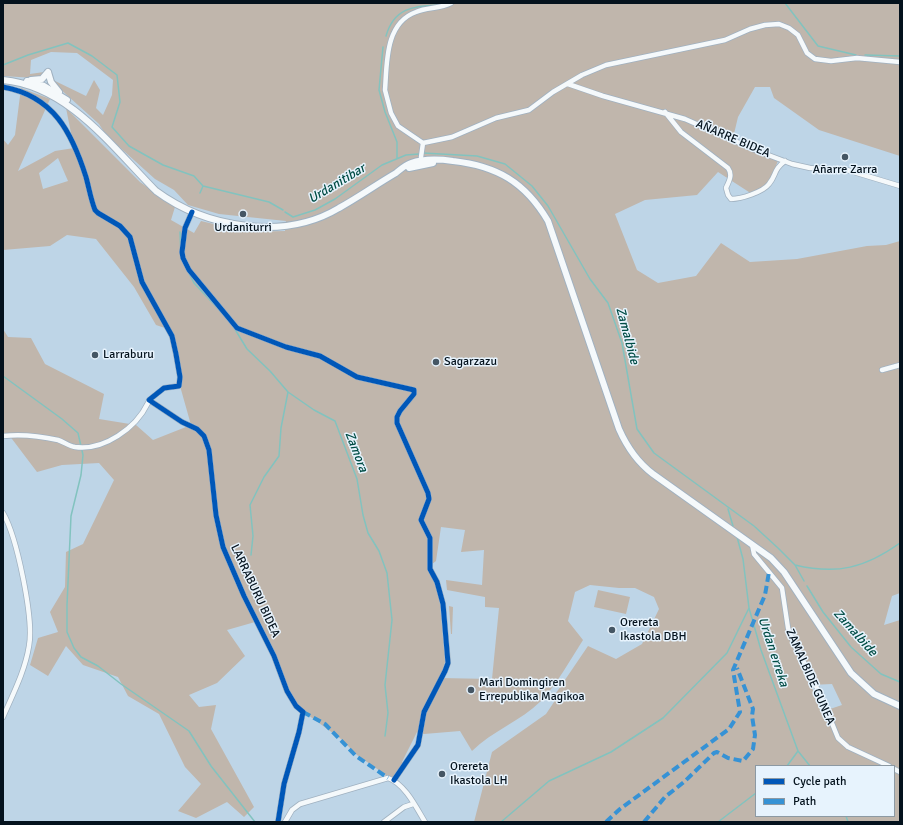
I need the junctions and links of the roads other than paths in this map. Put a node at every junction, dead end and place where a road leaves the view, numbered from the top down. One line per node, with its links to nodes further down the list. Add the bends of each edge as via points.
1 (451, 3): 12 (street, via 444,7 409,14 397,26 389,46 386,97 398,126)
2 (900, 62): 6 (street, via 857,58 815,59 807,53 798,35 779,24 750,29 725,40 606,66)
3 (4, 80): 4 (main road); 7 (street)
4 (25, 83): 5 (main road); 8 (main road); 9 (main road, via 42,79 48,72 51,82)
5 (44, 84): 8 (main road); 9 (main road)
6 (568, 84): 10 (street, AÑARRE BIDEA); 12 (street, via 528,110 496,118 452,137)
7 (4, 87): 31 (street, LARRABURU BIDEA, via 32,98 55,114 65,125 95,210 120,226 130,237 142,282 172,336 180,377 179,386 164,388 149,400 201,431 204,436 222,547 274,656 287,691 303,712 284,784)
8 (48, 93): 11 (main road)
9 (64, 98): 11 (main road)
10 (665, 112): 15 (street, AÑARRE BIDEA); 15 (street, via 681,132 728,168 731,178 726,188 732,199 760,191 769,185 777,167)
11 (82, 117): 19 (main road, via 170,202)
12 (423, 145): 13 (street)
13 (421, 157): 14 (main road); 16 (main road); 17 (main road)
14 (452, 160): 16 (main road); 25 (main road, via 473,163 500,173 520,186 534,200 553,233 619,429 628,448 653,474)
15 (785, 161): 18 (street, AÑARRE BIDEA, via 810,168 846,170)
16 (429, 163): 17 (main road)
17 (402, 170): 19 (main road, via 339,209 305,222 261,227)
18 (900, 186)
19 (192, 212): 29 (street, via 185,228 183,258 189,270 237,328 286,347 320,356 357,377 414,390 396,423 428,493 429,499 421,520 430,538 430,569 437,582 443,604 448,663 424,712 418,745)
20 (900, 365): 21 (street)
21 (882, 370)
22 (148, 403): 23 (street, via 141,415 127,429 91,447 75,447 60,440 40,436)
23 (3, 436)
24 (3, 513): 27 (street, via 19,562 31,630 25,664)
25 (752, 543): 26 (main road, via 779,566 856,678 874,694); 28 (street, ZAMALBIDE GUNEA, via 754,554 782,588 792,639 820,694 838,738 848,747)
26 (900, 706)
27 (3, 717)
28 (887, 765)
29 (394, 780): 30 (street); 32 (street, via 376,780 300,804 292,810)
30 (413, 804): 33 (street); 34 (street)
31 (278, 822)
32 (285, 822)
33 (384, 822)
34 (425, 822)

